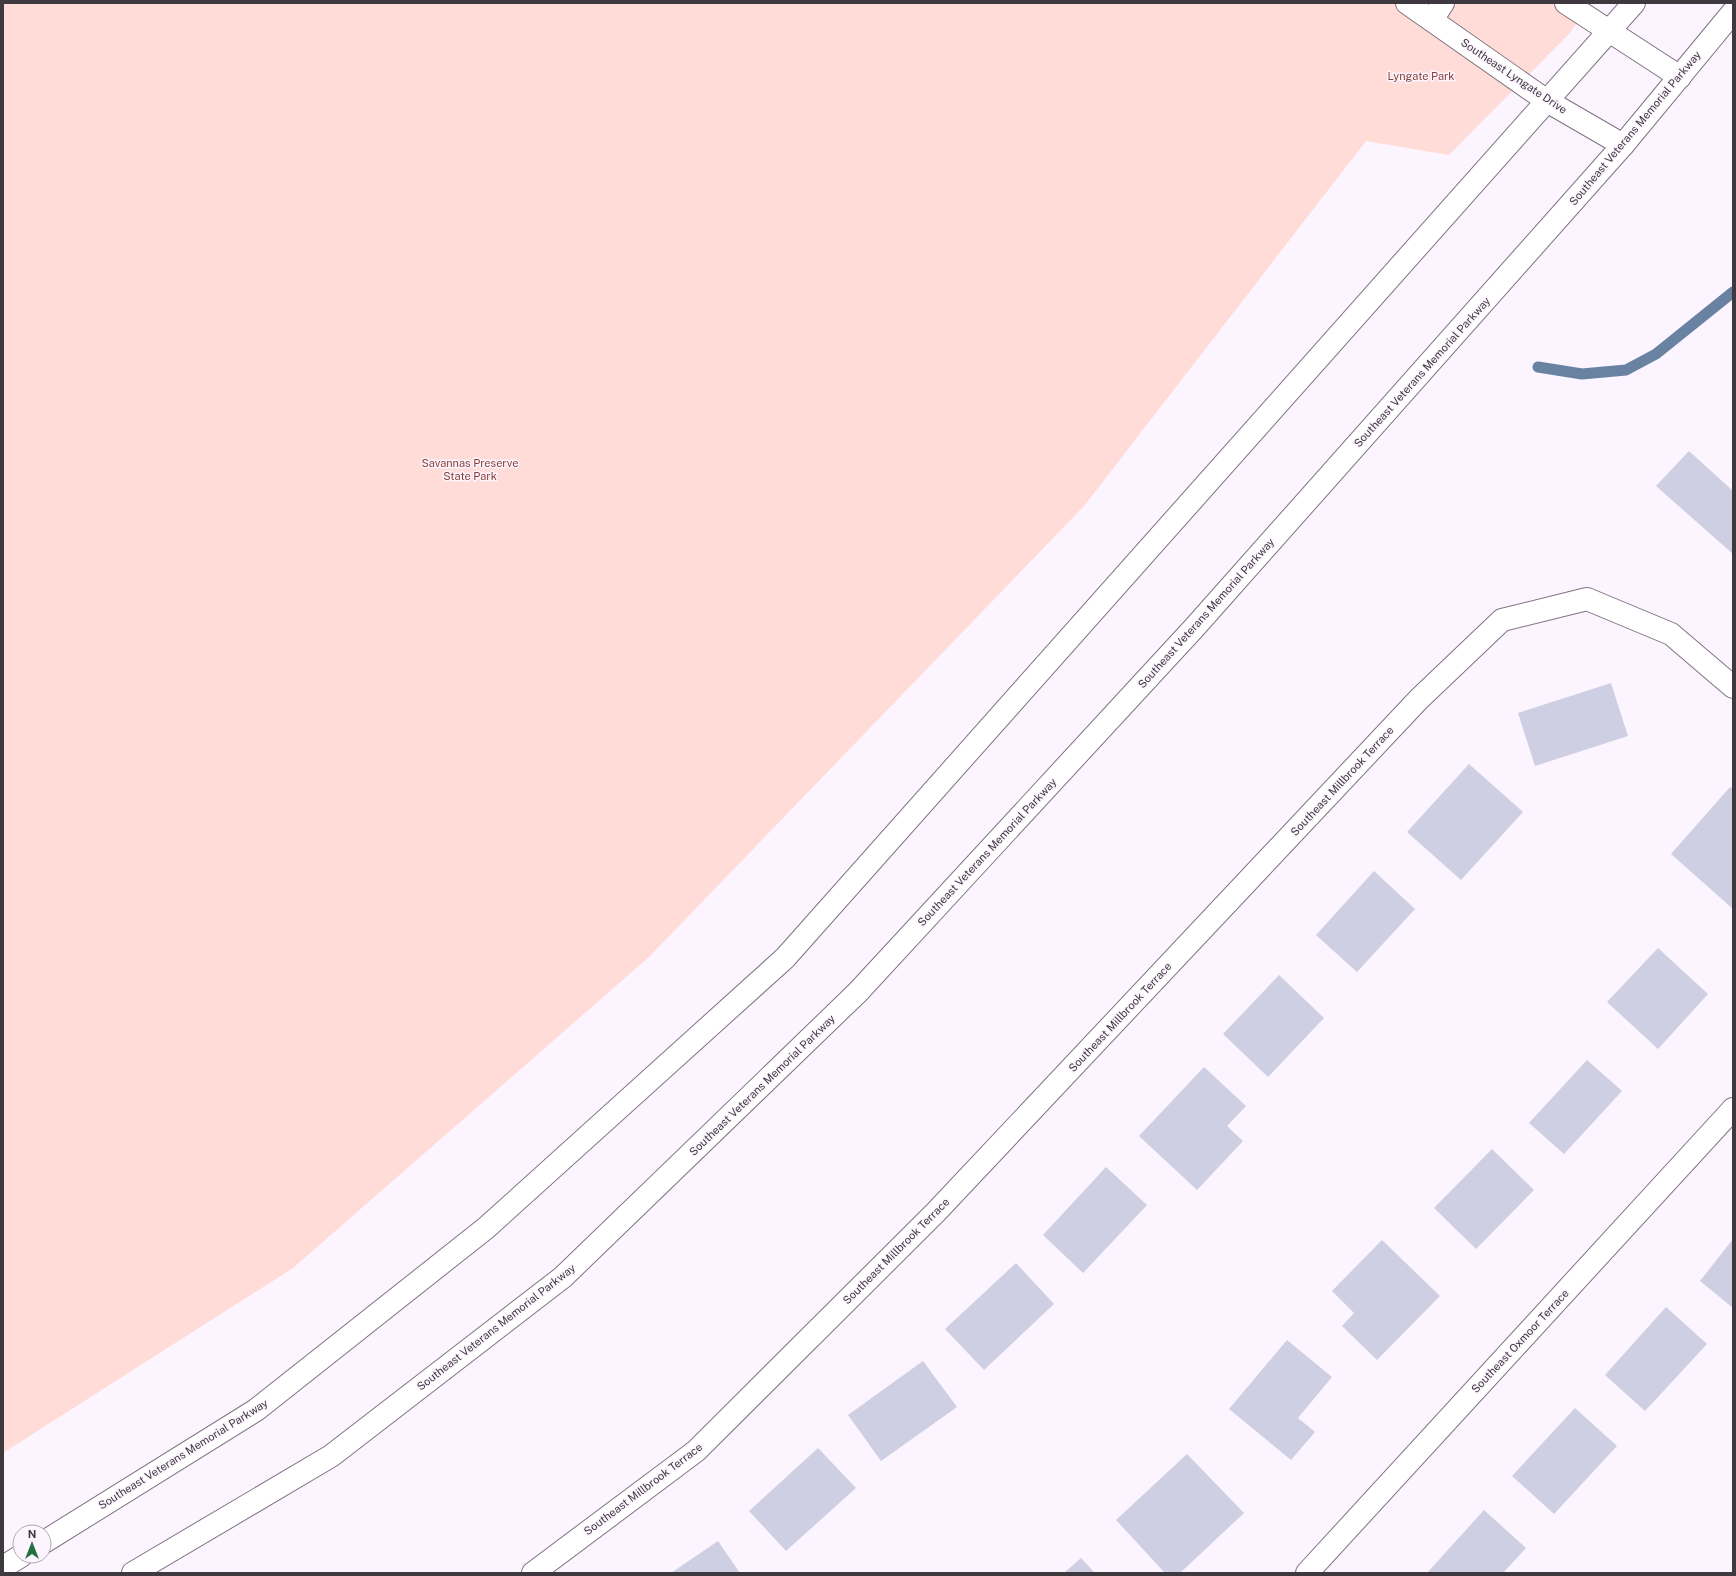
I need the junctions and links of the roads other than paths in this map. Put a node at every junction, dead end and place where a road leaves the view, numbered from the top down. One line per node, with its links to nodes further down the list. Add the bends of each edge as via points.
1 (1407, 3): 4 (main road, Southeast Lyngate Drive)
2 (1566, 3): 6 (main road)
3 (1634, 3): 6 (main road, Southeast Veterans Memorial Parkway)
4 (1437, 11): 8 (main road, Southeast Lyngate Drive)
5 (1733, 12): 7 (main road, Southeast Veterans Memorial Parkway)
6 (1609, 31): 7 (main road); 8 (main road, Southeast Veterans Memorial Parkway)
7 (1680, 77): 9 (main road, Southeast Veterans Memorial Parkway)
8 (1547, 101): 9 (main road, Southeast Lyngate Drive); 12 (main road, Southeast Veterans Memorial Parkway, via 785,958 486,1228 256,1410)
9 (1623, 145): 15 (main road, Southeast Veterans Memorial Parkway, via 1194,628 858,992 563,1278 331,1456)
10 (1733, 687): 16 (main road, Southeast Millbrook Terrace, via 1671,634 1587,599 1502,620 1419,699 936,1212 701,1446)
11 (1733, 1109): 17 (main road, Southeast Oxmoor Terrace)
12 (52, 1537)
13 (12, 1562): 14 (main road)
14 (3, 1567)
15 (133, 1573)
16 (533, 1573)
17 (1307, 1573)

